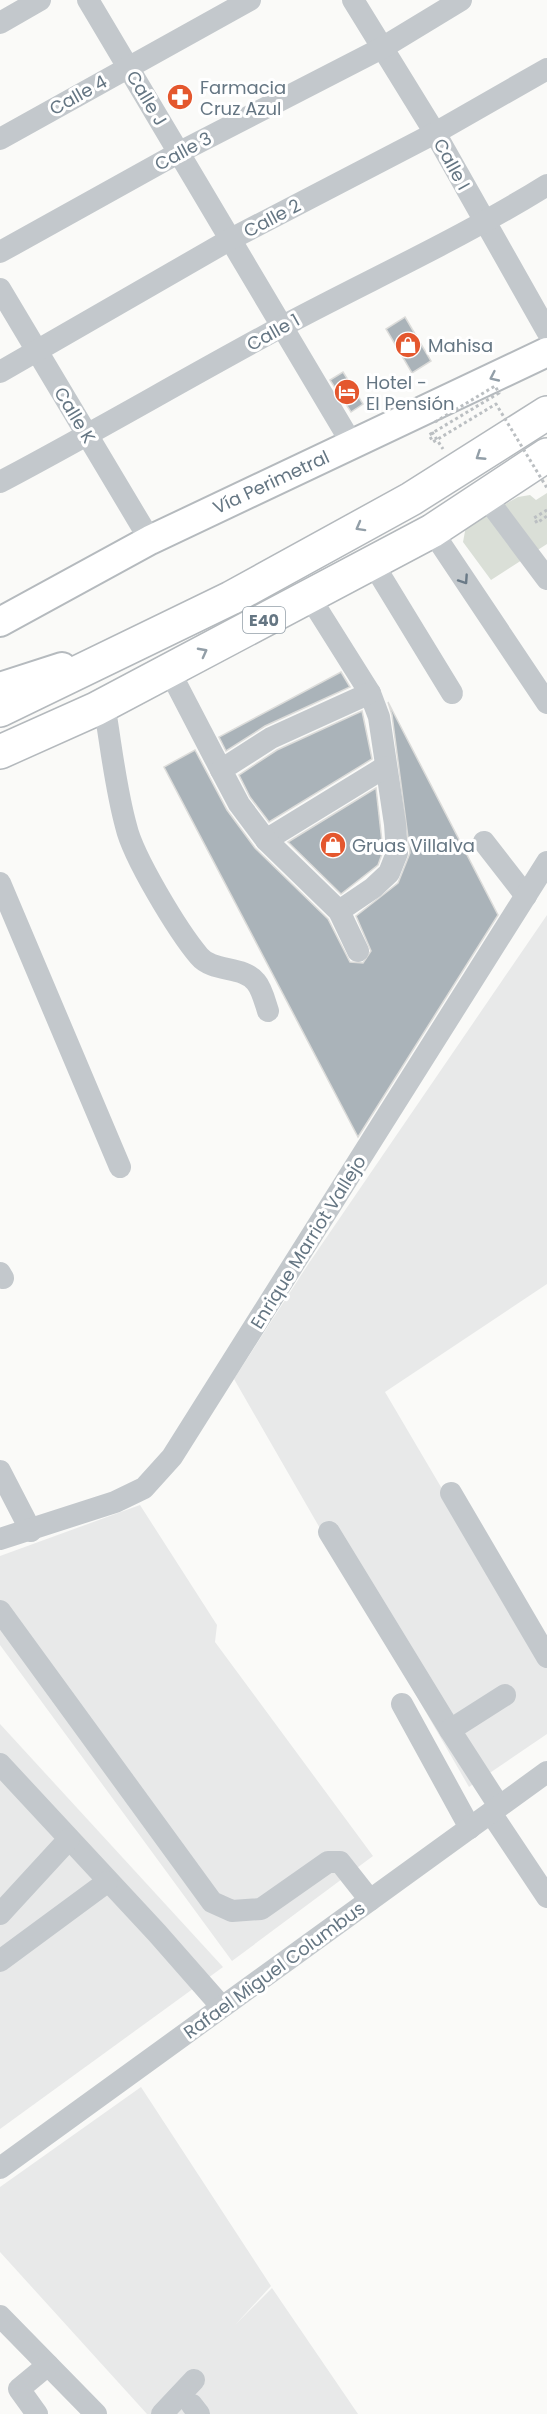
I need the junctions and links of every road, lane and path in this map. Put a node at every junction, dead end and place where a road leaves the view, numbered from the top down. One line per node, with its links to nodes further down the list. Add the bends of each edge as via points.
1 (40, 0): 6 (street)
2 (88, 0): 8 (street, Calle J)
3 (250, 0): 8 (street, Calle 4)
4 (353, 0): 7 (street, Calle I)
5 (461, 0): 7 (street, Calle 3)
6 (0, 23)
7 (382, 48): 10 (street, Calle I); 12 (street, Calle 3)
8 (129, 67): 11 (street, Calle 4); 12 (street, Calle J)
9 (547, 69): 10 (street, Calle 2)
10 (435, 133): 14 (street, Calle I); 15 (street, Calle 2)
11 (0, 139)
12 (180, 152): 15 (street, Calle J); 16 (street, Calle 3)
13 (547, 185): 14 (street, Calle 1)
14 (485, 223): 18 (street, Calle 1); 19 (street, Calle I)
15 (231, 239): 18 (street, Calle J); 20 (street, Calle 2)
16 (0, 252)
17 (0, 290): 20 (street, Calle K)
18 (283, 326): 25 (street, Calle 1); 26 (street, Calle J)
19 (547, 331)
20 (37, 351): 22 (street, Calle 2); 25 (street, Calle K)
21 (547, 352): 24 (main road, Vía Perimetral, one-way to 24)
22 (0, 372)
23 (539, 416): 28 (highway, E40, one-way to 28)
24 (428, 417): 26 (main road, Vía Perimetral); 28 (path); 30 (path, bridge, via 495,386 499,393 429,435 433,442 496,404)
25 (87, 436): 29 (street, Calle 1); 35 (street, Calle K)
26 (352, 444): 35 (main road, Vía Perimetral)
27 (547, 455): 31 (highway, E40)
28 (456, 472): 40 (highway, E40, one-way to 40, via 231,598)
29 (0, 482)
30 (547, 488)
31 (485, 496): 34 (highway, E40); 37 (street)
32 (547, 510): 33 (path, via 534,518 537,522)
33 (547, 516)
34 (432, 531): 36 (highway, E40); 45 (street, one-way to 45)
35 (150, 540): 39 (main road, Vía Perimetral)
36 (372, 562): 38 (highway, E40); 44 (street)
37 (547, 579)
38 (309, 596): 41 (highway, E40, one-way to 38); 43 (street)
39 (0, 622)
40 (144, 641): 42 (main road); 47 (highway, E40)
41 (169, 670): 46 (highway, E40); 51 (street)
42 (0, 687)
43 (370, 693): 49 (street, via 379,717); 51 (street, via 271,738)
44 (452, 693)
45 (547, 703)
46 (100, 707): 48 (highway, E40); 50 (main road); 59 (street, via 133,847 199,957 207,964 255,981)
47 (0, 710)
48 (0, 752)
49 (385, 767): 52 (street); 57 (street, via 397,854 389,873)
50 (0, 770)
51 (221, 770): 52 (street, via 239,804)
52 (266, 840): 57 (street)
53 (484, 842): 56 (street)
54 (547, 862): 56 (street, Enrique Marriot Vallejo)
55 (0, 883): 60 (street)
56 (526, 896): 63 (street, Enrique Marriot Vallejo, via 172,1457 144,1488)
57 (339, 910): 58 (street)
58 (358, 951)
59 (268, 1011)
60 (120, 1167)
61 (0, 1471): 63 (street)
62 (451, 1493): 67 (street)
63 (31, 1531): 65 (street, Enrique Marriot Vallejo)
64 (329, 1532): 70 (street)
65 (0, 1539)
66 (0, 1611): 78 (street, via 212,1902 232,1911 261,1909 328,1862 340,1862)
67 (547, 1657)
68 (505, 1695): 70 (street)
69 (402, 1704): 74 (street)
70 (450, 1730): 73 (street)
71 (0, 1764): 75 (street)
72 (547, 1772): 73 (street, Rafael Miguel Columbus)
73 (495, 1809): 74 (street, Rafael Miguel Columbus); 77 (street)
74 (470, 1828): 78 (street, Rafael Miguel Columbus)
75 (69, 1839): 76 (street); 79 (street)
76 (107, 1882): 80 (street); 81 (street)
77 (547, 1897)
78 (370, 1900): 81 (street, Rafael Miguel Columbus)
79 (0, 1914)
80 (0, 1961)
81 (222, 2007): 82 (street, Rafael Miguel Columbus)
82 (0, 2168)
83 (0, 2316): 84 (street)
84 (48, 2365): 86 (street, via 19,2389); 87 (street)
85 (194, 2380): 88 (street)
86 (37, 2414)
87 (96, 2414)
88 (162, 2414)

